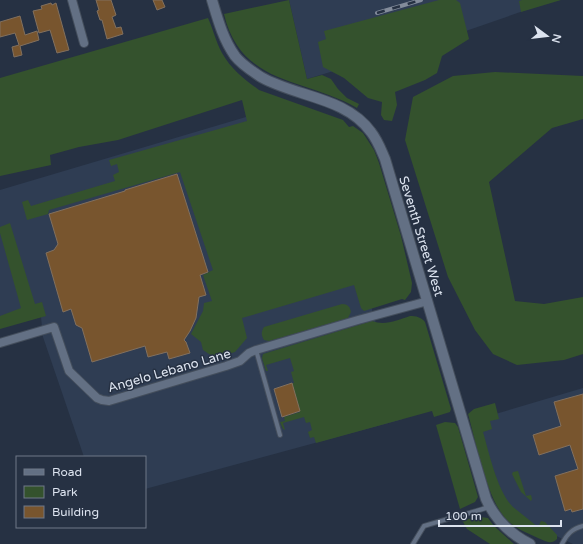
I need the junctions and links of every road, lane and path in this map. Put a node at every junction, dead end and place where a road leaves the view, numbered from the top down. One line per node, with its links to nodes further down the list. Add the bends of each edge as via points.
1 (72, 0): 3 (street)
2 (212, 0): 4 (street, Seventh Street West, via 224,38 236,58 245,66 272,83 339,106 362,122 371,132 385,159)
3 (84, 43)
4 (428, 301): 6 (street, Angelo Lebano Lane); 8 (street, Seventh Street West)
5 (0, 343): 6 (street, Angelo Lebano Lane, via 54,327 69,371 97,398 106,401 226,366 240,361)
6 (256, 350): 7 (lane)
7 (280, 435)
8 (490, 507): 10 (street, Seventh Street West, via 501,523); 11 (lane, via 424,526)
9 (583, 526): 12 (lane, via 567,534)
10 (526, 543)
11 (413, 544)
12 (562, 544)

